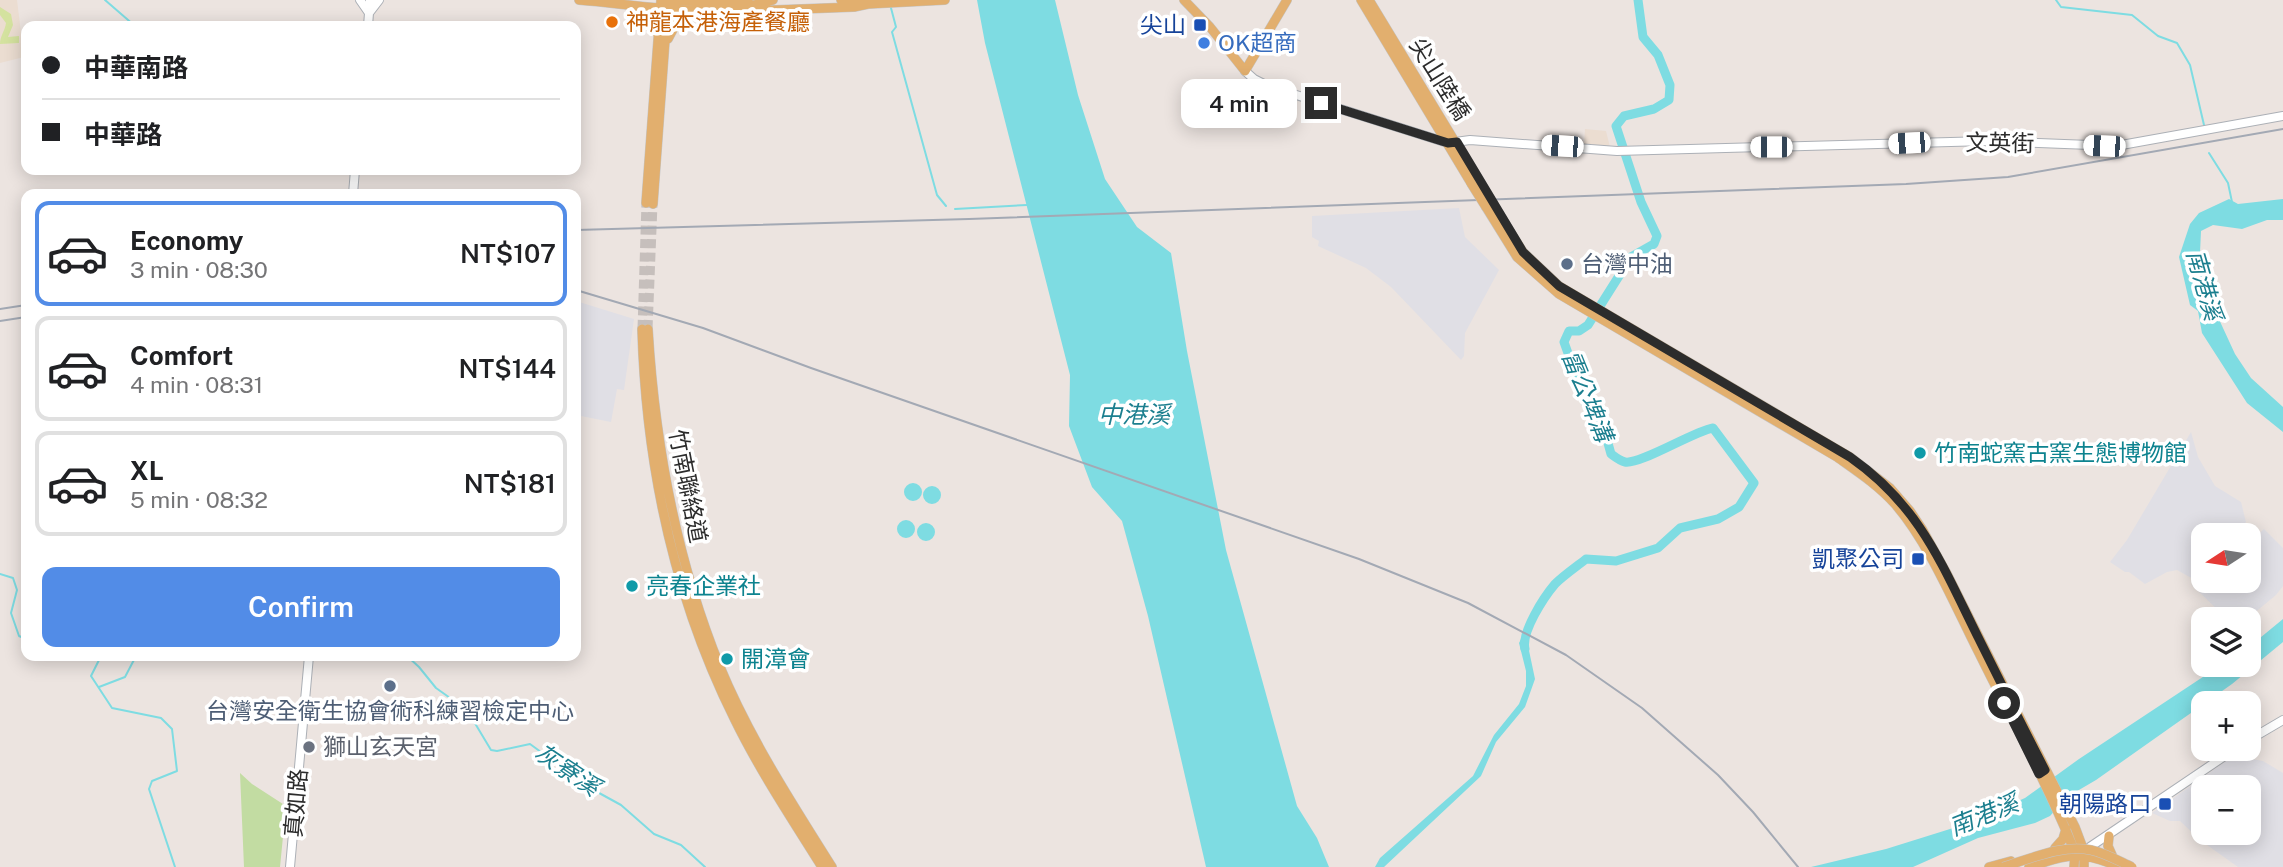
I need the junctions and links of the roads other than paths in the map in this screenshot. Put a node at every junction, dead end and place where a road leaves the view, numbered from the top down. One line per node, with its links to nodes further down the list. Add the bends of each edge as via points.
1 (360, 0): 18 (street)
2 (370, 0): 18 (street)
3 (379, 0): 18 (street)
4 (579, 0): 14 (main road)
5 (748, 0): 16 (main road)
6 (773, 0): 17 (main road)
7 (841, 0): 13 (main road)
8 (945, 0): 13 (main road)
9 (1184, 0): 22 (main road)
10 (1287, 0): 22 (main road)
11 (1361, 0): 24 (main road, 尖山陸橋)
12 (1368, 0): 24 (main road, 尖山陸橋)
13 (865, 2): 17 (main road, via 854,7)
14 (627, 4): 15 (main road); 20 (main road, via 648,15)
15 (665, 4): 16 (main road); 20 (main road); 21 (main road)
16 (701, 4): 17 (main road); 21 (main road, via 677,22)
17 (730, 10)
18 (369, 13): 19 (street)
19 (368, 21)
20 (659, 37): 21 (main road, via 650,204)
21 (664, 54)
22 (1245, 71): 24 (street, via 1268,86)
23 (2283, 116): 24 (street, 文英街, via 2116,146 1987,141 1618,151 1470,140)
24 (1453, 143): 29 (main road, bridge, via 1517,257 1586,307 1756,405 1880,484 1939,568)
25 (309, 661): 35 (street, 真如路)
26 (2283, 720): 27 (street)
27 (2261, 733)
28 (2217, 761): 30 (street)
29 (2070, 828): 31 (main road); 32 (main road)
30 (2109, 835): 32 (street); 34 (main road)
31 (2055, 848): 32 (main road); 38 (main road, bridge)
32 (2081, 850): 33 (main road); 34 (main road); 43 (main road); 44 (main road)
33 (2046, 862): 41 (main road); 42 (main road)
34 (2115, 862): 45 (main road); 47 (main road)
35 (290, 867)
36 (822, 867): 37 (main road, 竹南聯絡道, via 738,726 684,590 656,475 645,396 645,329 663,470 705,627 746,721)
37 (832, 867)
38 (1989, 867)
39 (2003, 867): 47 (main road, bridge, via 2080,848)
40 (2012, 867): 46 (main road, bridge, via 2080,852)
41 (2029, 867)
42 (2062, 867)
43 (2074, 867)
44 (2084, 867)
45 (2095, 867)
46 (2126, 867)
47 (2135, 867)

